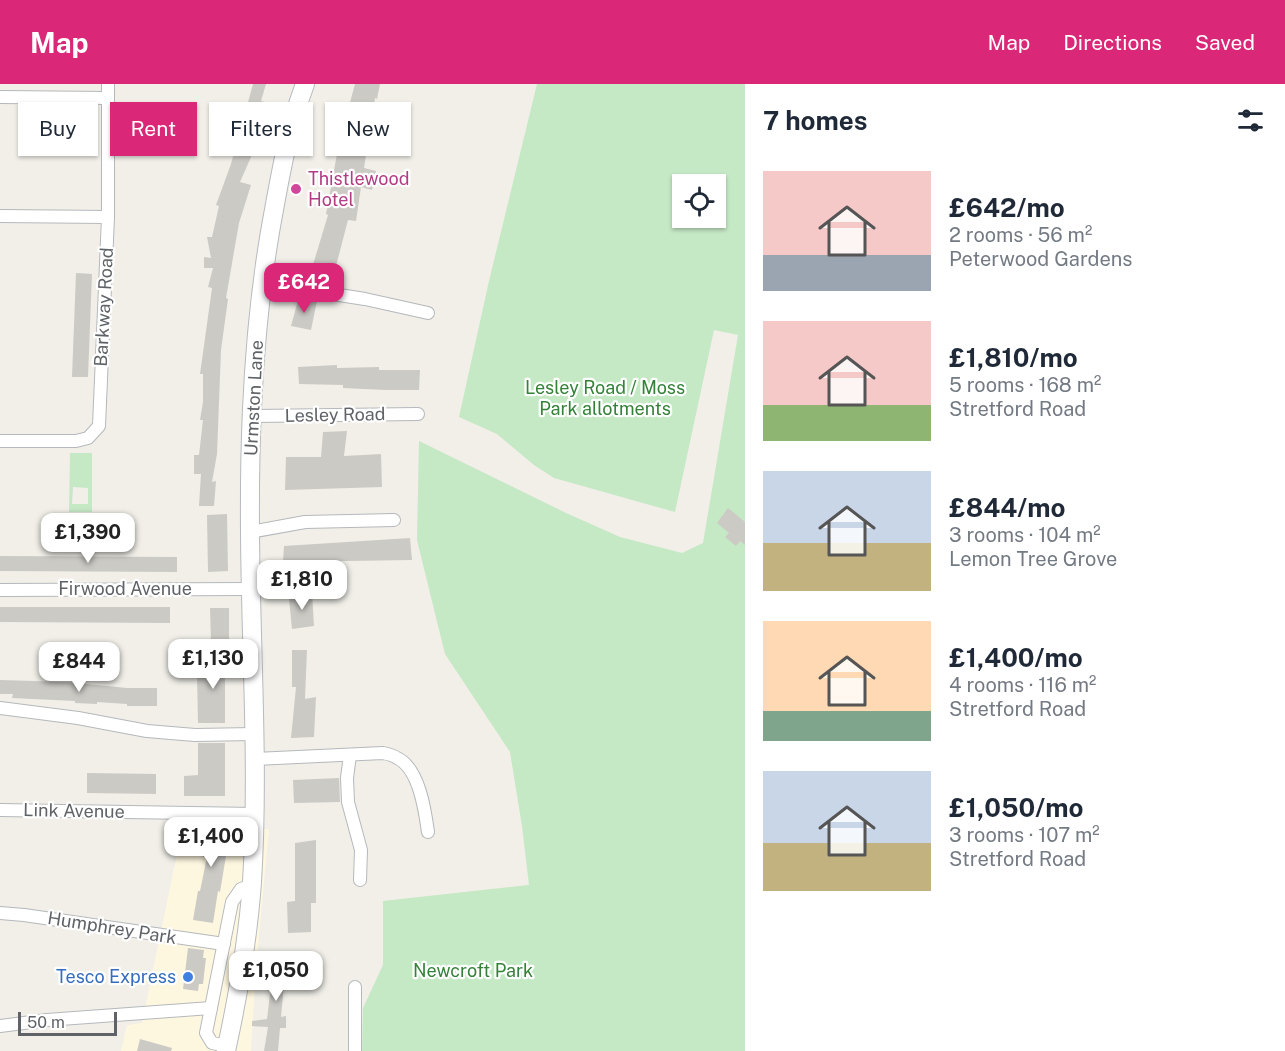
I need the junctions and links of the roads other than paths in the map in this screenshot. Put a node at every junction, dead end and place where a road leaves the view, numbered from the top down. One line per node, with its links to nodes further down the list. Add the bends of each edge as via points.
1 (108, 84): 4 (street, Barkway Road)
2 (305, 84): 7 (main road, Urmston Lane, via 285,152)
3 (0, 98): 4 (street)
4 (108, 98): 6 (street, Barkway Road)
5 (0, 216): 6 (street)
6 (108, 217): 11 (street, Barkway Road, via 97,430 76,441)
7 (262, 283): 8 (street); 10 (main road, Urmston Lane)
8 (428, 313)
9 (418, 414): 10 (street, Lesley Road)
10 (252, 416): 13 (main road, Urmston Lane)
11 (0, 441)
12 (394, 520): 13 (street, via 305,522)
13 (250, 532): 14 (main road, Urmston Lane)
14 (250, 589): 15 (street, Firwood Avenue); 17 (main road, Urmston Lane)
15 (0, 590)
16 (0, 708): 17 (street, via 147,731)
17 (254, 734): 19 (main road, Urmston Lane)
18 (350, 755): 19 (street); 22 (street, via 383,753 399,758 416,782); 23 (street, via 348,802 361,850)
19 (255, 759): 21 (main road, Urmston Lane)
20 (0, 810): 21 (street, Link Avenue)
21 (255, 814): 24 (main road, Urmston Lane)
22 (428, 832)
23 (360, 880)
24 (252, 885): 26 (street, via 241,889 232,902); 30 (main road, Urmston Lane, via 235,1027)
25 (0, 913): 26 (street, Humphrey Park)
26 (224, 944): 28 (street)
27 (355, 987): 31 (street)
28 (211, 1008): 29 (street); 30 (street, via 207,1037)
29 (0, 1026)
30 (226, 1048)
31 (355, 1051)

